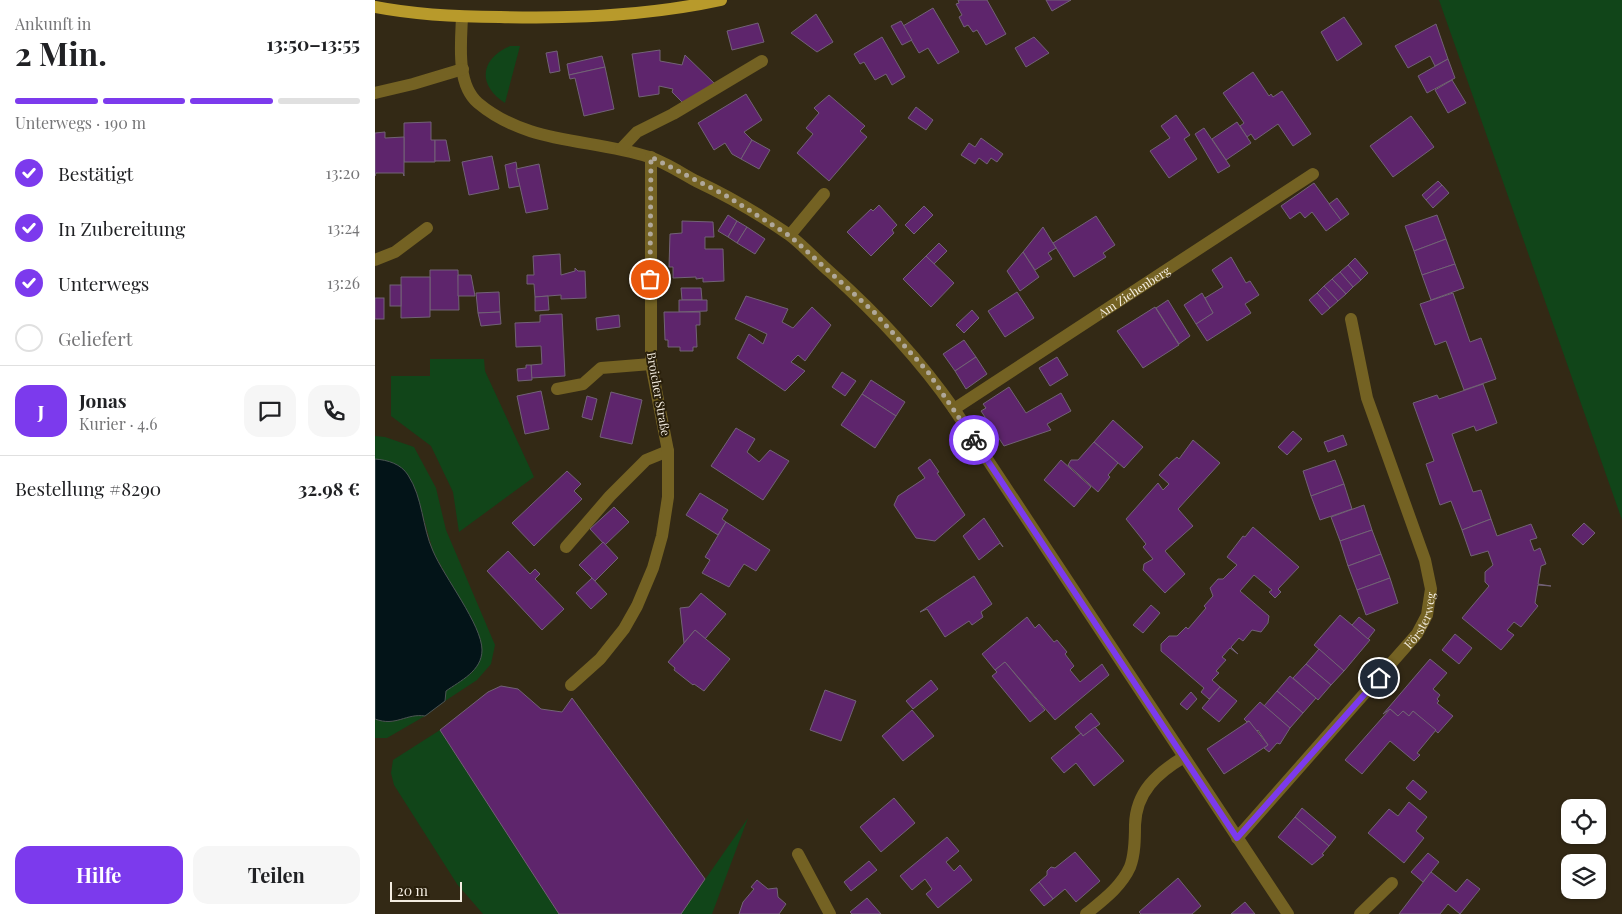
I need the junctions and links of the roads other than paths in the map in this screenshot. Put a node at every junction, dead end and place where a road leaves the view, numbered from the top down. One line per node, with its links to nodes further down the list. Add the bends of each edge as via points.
1 (721, 0): 3 (main road, via 639,14)
2 (375, 7): 3 (main road)
3 (462, 17): 5 (street)
4 (762, 61): 7 (street, via 637,132)
5 (463, 69): 6 (street); 7 (street, via 470,95 498,119 558,140)
6 (375, 93)
7 (621, 150): 8 (street)
8 (651, 157): 12 (street, via 725,195); 15 (street, Broicher Straße)
9 (1313, 174): 17 (street, Am Ziehenberg)
10 (824, 194): 12 (street)
11 (427, 228): 13 (street, via 395,252)
12 (790, 236): 17 (street, via 874,312 928,372)
13 (375, 260)
14 (1351, 319): 22 (street, Försterweg, via 1367,398 1425,560 1431,589 1427,615 1417,634)
15 (651, 364): 16 (street, via 601,368 583,384); 18 (street, Broicher Straße)
16 (557, 388)
17 (954, 409): 21 (street)
18 (668, 451): 19 (street, Broicher Straße, via 646,460); 20 (street, Broicher Straße, via 668,497 653,568 624,629 600,658)
19 (566, 546)
20 (571, 685)
21 (1184, 757): 22 (street); 26 (street, via 1151,782 1141,797 1136,812 1135,846 1130,867 1113,892)
22 (1237, 838): 27 (street)
23 (798, 854): 25 (street)
24 (1392, 883): 28 (street)
25 (830, 914)
26 (1086, 914)
27 (1288, 914)
28 (1360, 914)

